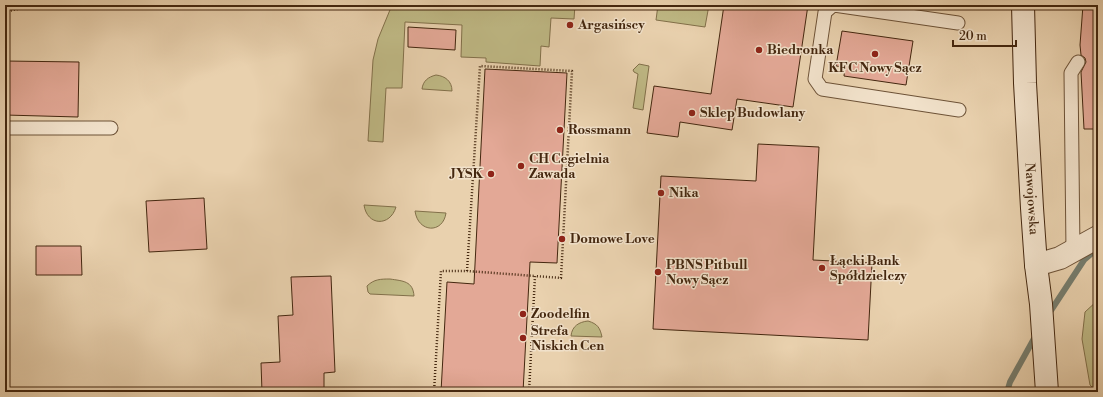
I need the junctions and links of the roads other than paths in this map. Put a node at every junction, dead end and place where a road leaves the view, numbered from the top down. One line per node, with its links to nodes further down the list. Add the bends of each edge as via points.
1 (833, 5): 3 (lane); 5 (lane, via 825,12 815,79 822,90)
2 (1023, 5): 10 (street, Nawojowska)
3 (958, 23)
4 (1078, 62): 9 (lane, via 1071,73)
5 (959, 110)
6 (5, 128): 7 (lane)
7 (111, 128)
8 (1098, 237): 9 (street)
9 (1073, 251): 10 (street)
10 (1036, 265): 11 (street, Nawojowska)
11 (1047, 392)

